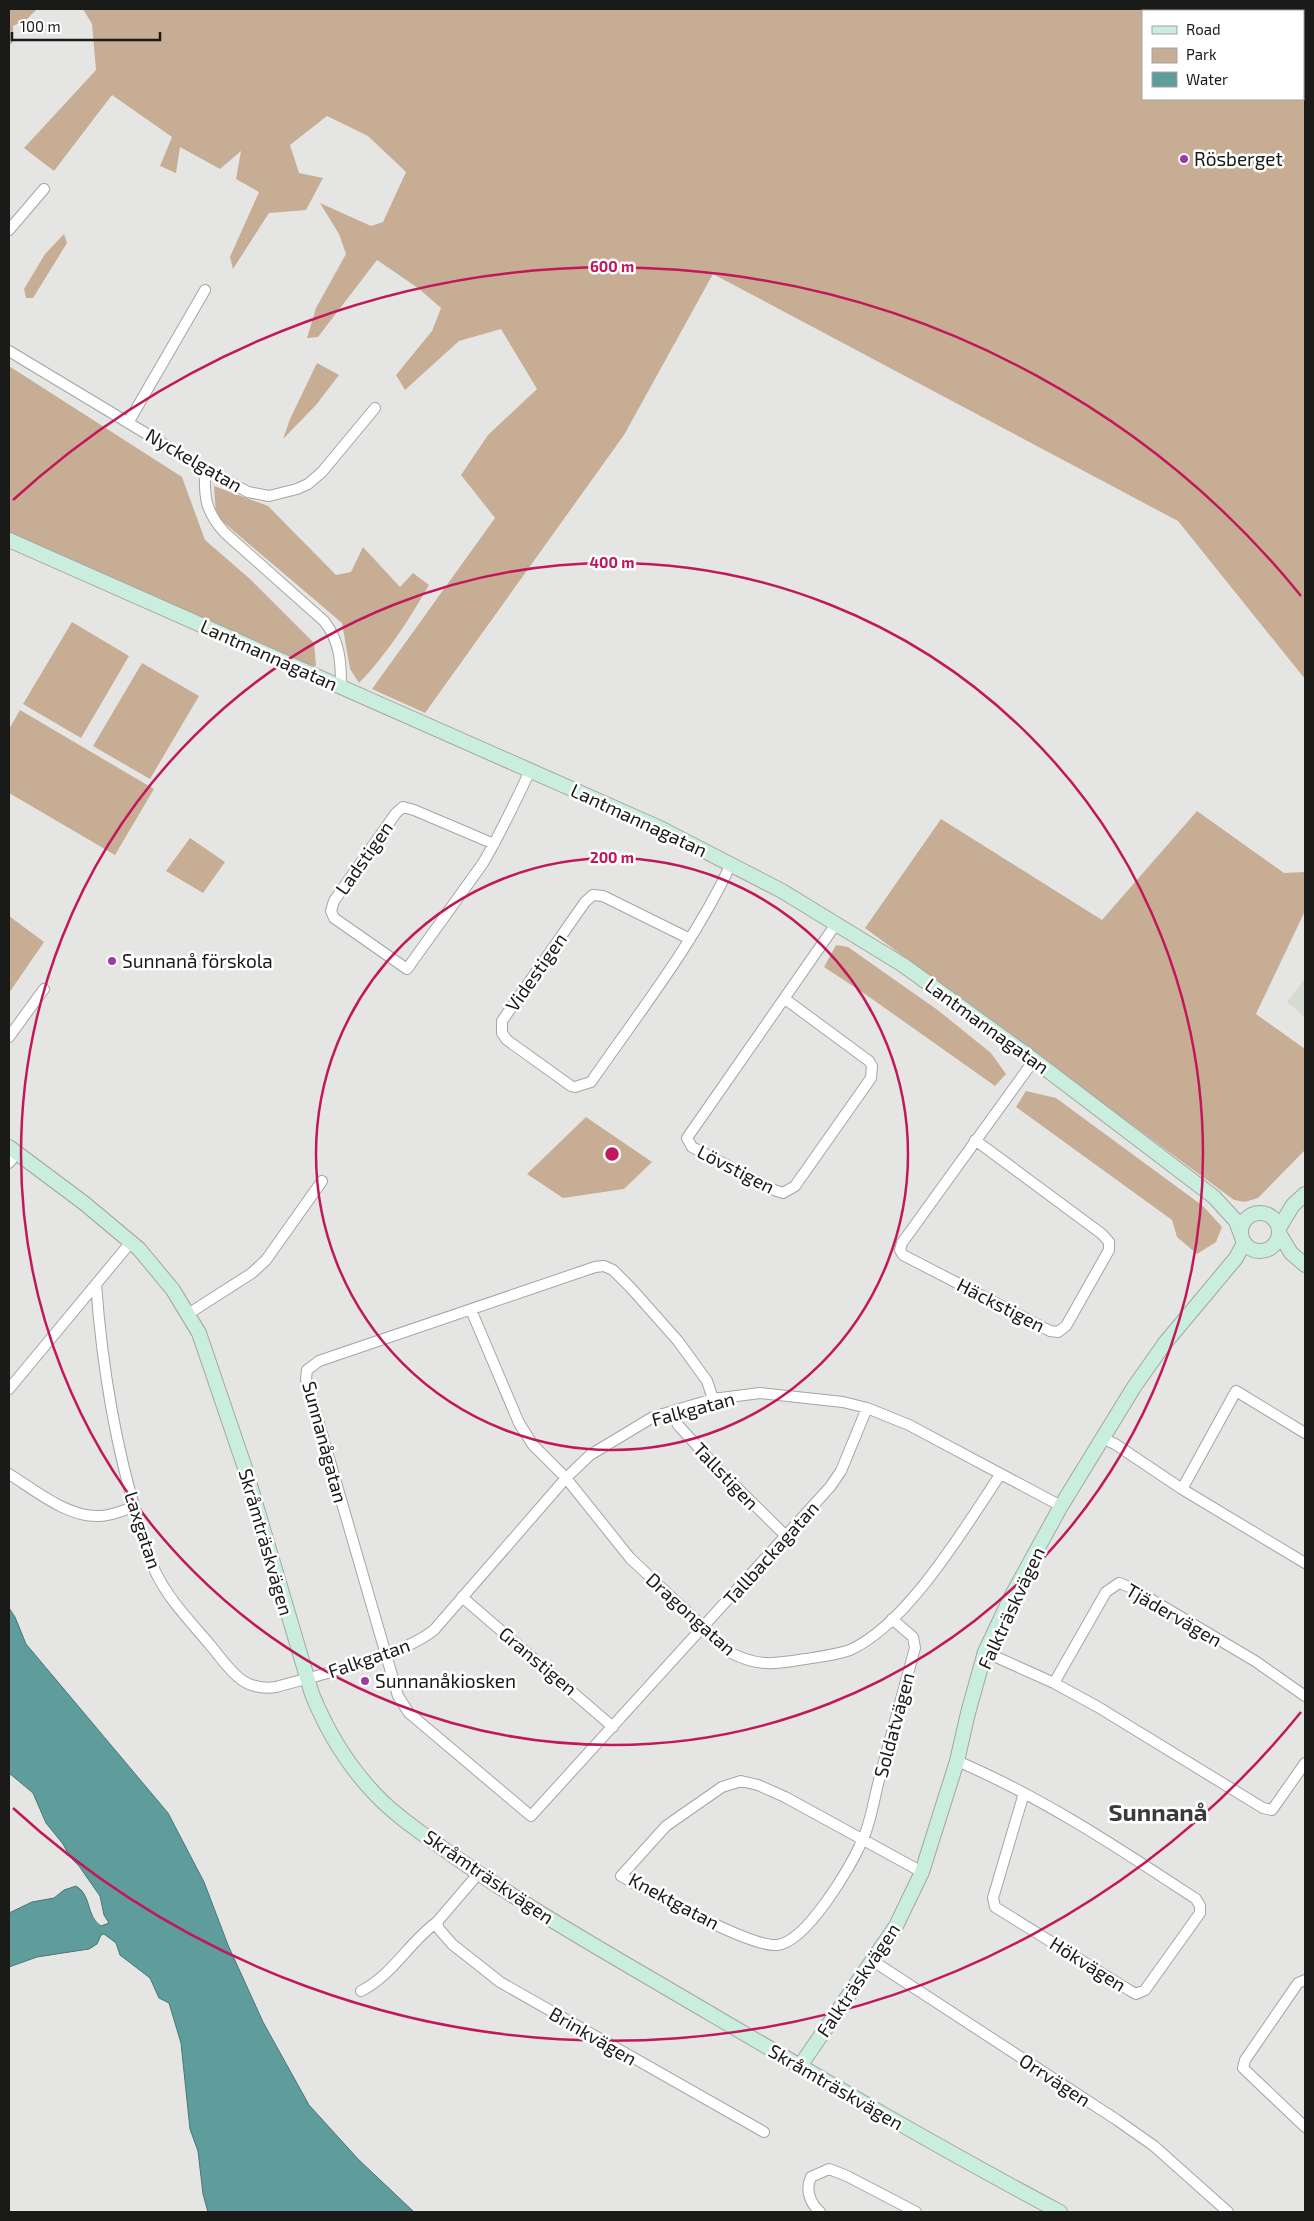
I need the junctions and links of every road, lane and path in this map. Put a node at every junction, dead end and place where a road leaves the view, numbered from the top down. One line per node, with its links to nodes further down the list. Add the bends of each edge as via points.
1 (44, 189): 2 (street)
2 (9, 230)
3 (205, 290): 6 (street, Nyckelgatan)
4 (9, 351): 6 (street, Nyckelgatan)
5 (374, 408): 7 (street, Nyckelgatan, via 322,472 297,489 269,496 248,492)
6 (128, 423): 7 (street, Nyckelgatan)
7 (205, 469): 9 (street, via 204,498 212,520 334,633 341,661)
8 (9, 540): 9 (street, Lantmannagatan)
9 (341, 686): 10 (street, Lantmannagatan)
10 (530, 771): 11 (street, Ladstigen); 12 (street, Lantmannagatan, via 660,828)
11 (494, 844): 11 (street, Ladstigen, via 408,969 330,912 334,901 403,807)
12 (731, 864): 13 (street, Lantmannagatan); 14 (street, Videstigen)
13 (836, 924): 16 (street, Lövstigen); 18 (street, Lantmannagatan, via 903,965)
14 (690, 939): 14 (street, Videstigen, via 591,1082 575,1088 507,1040 502,1033 502,1021 593,895 603,896)
15 (44, 989): 17 (street)
16 (785, 999): 16 (street, Lövstigen, via 687,1138 692,1147 783,1193 795,1186 872,1078 873,1072 869,1061)
17 (9, 1037)
18 (1034, 1060): 19 (street, Häckstigen); 23 (street, Lantmannagatan)
19 (975, 1140): 19 (street, Häckstigen, via 900,1250 920,1264 1050,1331 1058,1332 1066,1326 1109,1250 1109,1242)
20 (11, 1154): 27 (street, Skråmträskvägen)
21 (322, 1180): 32 (street, via 266,1260 252,1273)
22 (1305, 1194): 24 (street)
23 (1214, 1197): 25 (street, Lantmannagatan, via 1238,1208); 28 (street, Lantmannagatan)
24 (1293, 1205): 25 (street); 26 (street)
25 (1263, 1214): 26 (street); 28 (street, via 1244,1221)
26 (1279, 1231): 28 (street, via 1275,1244); 29 (street, via 1283,1243)
27 (131, 1242): 30 (street); 32 (street, Skråmträskvägen, via 173,1290)
28 (1250, 1244): 29 (street, via 1284,1253); 38 (street, Falkträskvägen, via 1165,1343)
29 (1303, 1263)
30 (96, 1284): 33 (street); 44 (street, Laxgatan, via 115,1434)
31 (471, 1310): 34 (street, Sunnanågatan, via 595,1266 604,1266 613,1270 631,1288 678,1341 707,1381); 41 (street, Dragongatan, via 519,1423); 51 (street, Sunnanågatan, via 319,1361 307,1370 306,1379)
32 (188, 1314): 52 (street, Skråmträskvägen, via 199,1333 226,1411)
33 (9, 1389)
34 (713, 1399): 35 (street, Falkgatan, via 760,1393 843,1402); 36 (street, Falkgatan)
35 (867, 1408): 40 (street, Falkgatan, via 910,1425); 45 (street, Tallbackagatan, via 841,1470)
36 (673, 1411): 41 (street, Falkgatan, via 653,1417 590,1454); 45 (street, Tallstigen, via 678,1425)
37 (1305, 1433): 42 (street, via 1236,1391)
38 (1102, 1438): 42 (street, via 1116,1444); 43 (street, Falkträskvägen)
39 (9, 1474): 44 (street, via 82,1515 102,1516)
40 (1000, 1475): 43 (street, Falkgatan); 48 (street, Dragongatan, via 942,1563)
41 (566, 1478): 47 (street, Falkgatan); 49 (street, Dragongatan, via 630,1558)
42 (1182, 1490): 46 (street)
43 (1062, 1506): 50 (street, Falkträskvägen, via 1011,1597)
44 (134, 1507): 52 (street, Laxgatan, via 155,1572 167,1593 233,1672 251,1686 262,1689)
45 (787, 1537): 49 (street, Tallbackagatan)
46 (1305, 1563)
47 (462, 1597): 51 (street, Falkgatan, via 424,1638); 55 (street, Granstigen)
48 (892, 1619): 49 (street, Dragongatan, via 871,1638 848,1651 776,1664 759,1664 731,1653); 60 (street, Soldatvägen, via 913,1637 915,1648)
49 (703, 1628): 55 (street, Tallbackagatan)
50 (986, 1652): 53 (street); 56 (street, Falkträskvägen)
51 (384, 1655): 52 (street, Falkgatan); 59 (street, Sunnanågatan, via 398,1696 409,1713)
52 (306, 1678): 62 (street, Skråmträskvägen, via 321,1716 351,1766 378,1796 414,1827)
53 (1054, 1683): 54 (street, Tjädervägen, via 1106,1592 1119,1583 1255,1661); 57 (street, via 1166,1747 1263,1808 1272,1810)
54 (1305, 1696)
55 (613, 1727): 59 (street, Tallbackagatan)
56 (958, 1761): 58 (street, Hökvägen); 61 (street, Falkträskvägen)
57 (1305, 1763)
58 (1024, 1793): 58 (street, Hökvägen, via 1122,1850 1196,1899 1200,1914 1145,1990 1136,1994 995,1906 993,1898)
59 (531, 1816)
60 (863, 1839): 60 (street, Knektgatan, via 758,1784 741,1781 722,1787 666,1826 621,1876 702,1918 774,1946 787,1944 799,1935 842,1876); 61 (street, Knektgatan)
61 (922, 1872): 64 (street, Falkträskvägen, via 896,1926)
62 (478, 1874): 63 (street); 67 (street, Skråmträskvägen)
63 (437, 1922): 66 (street, via 376,1983); 69 (street, Brinkvägen, via 452,1944 500,1982)
64 (873, 1961): 67 (street, Falkträskvägen); 73 (street, Orrvägen, via 1154,2146)
65 (1305, 1980): 68 (street, via 1298,1983 1245,2060 1243,2068)
66 (361, 1991)
67 (800, 2066): 72 (street, Skråmträskvägen)
68 (1305, 2126)
69 (764, 2132)
70 (820, 2212): 71 (street, via 809,2196 808,2183 811,2177 830,2169)
71 (916, 2212)
72 (1060, 2212)
73 (1228, 2212)

